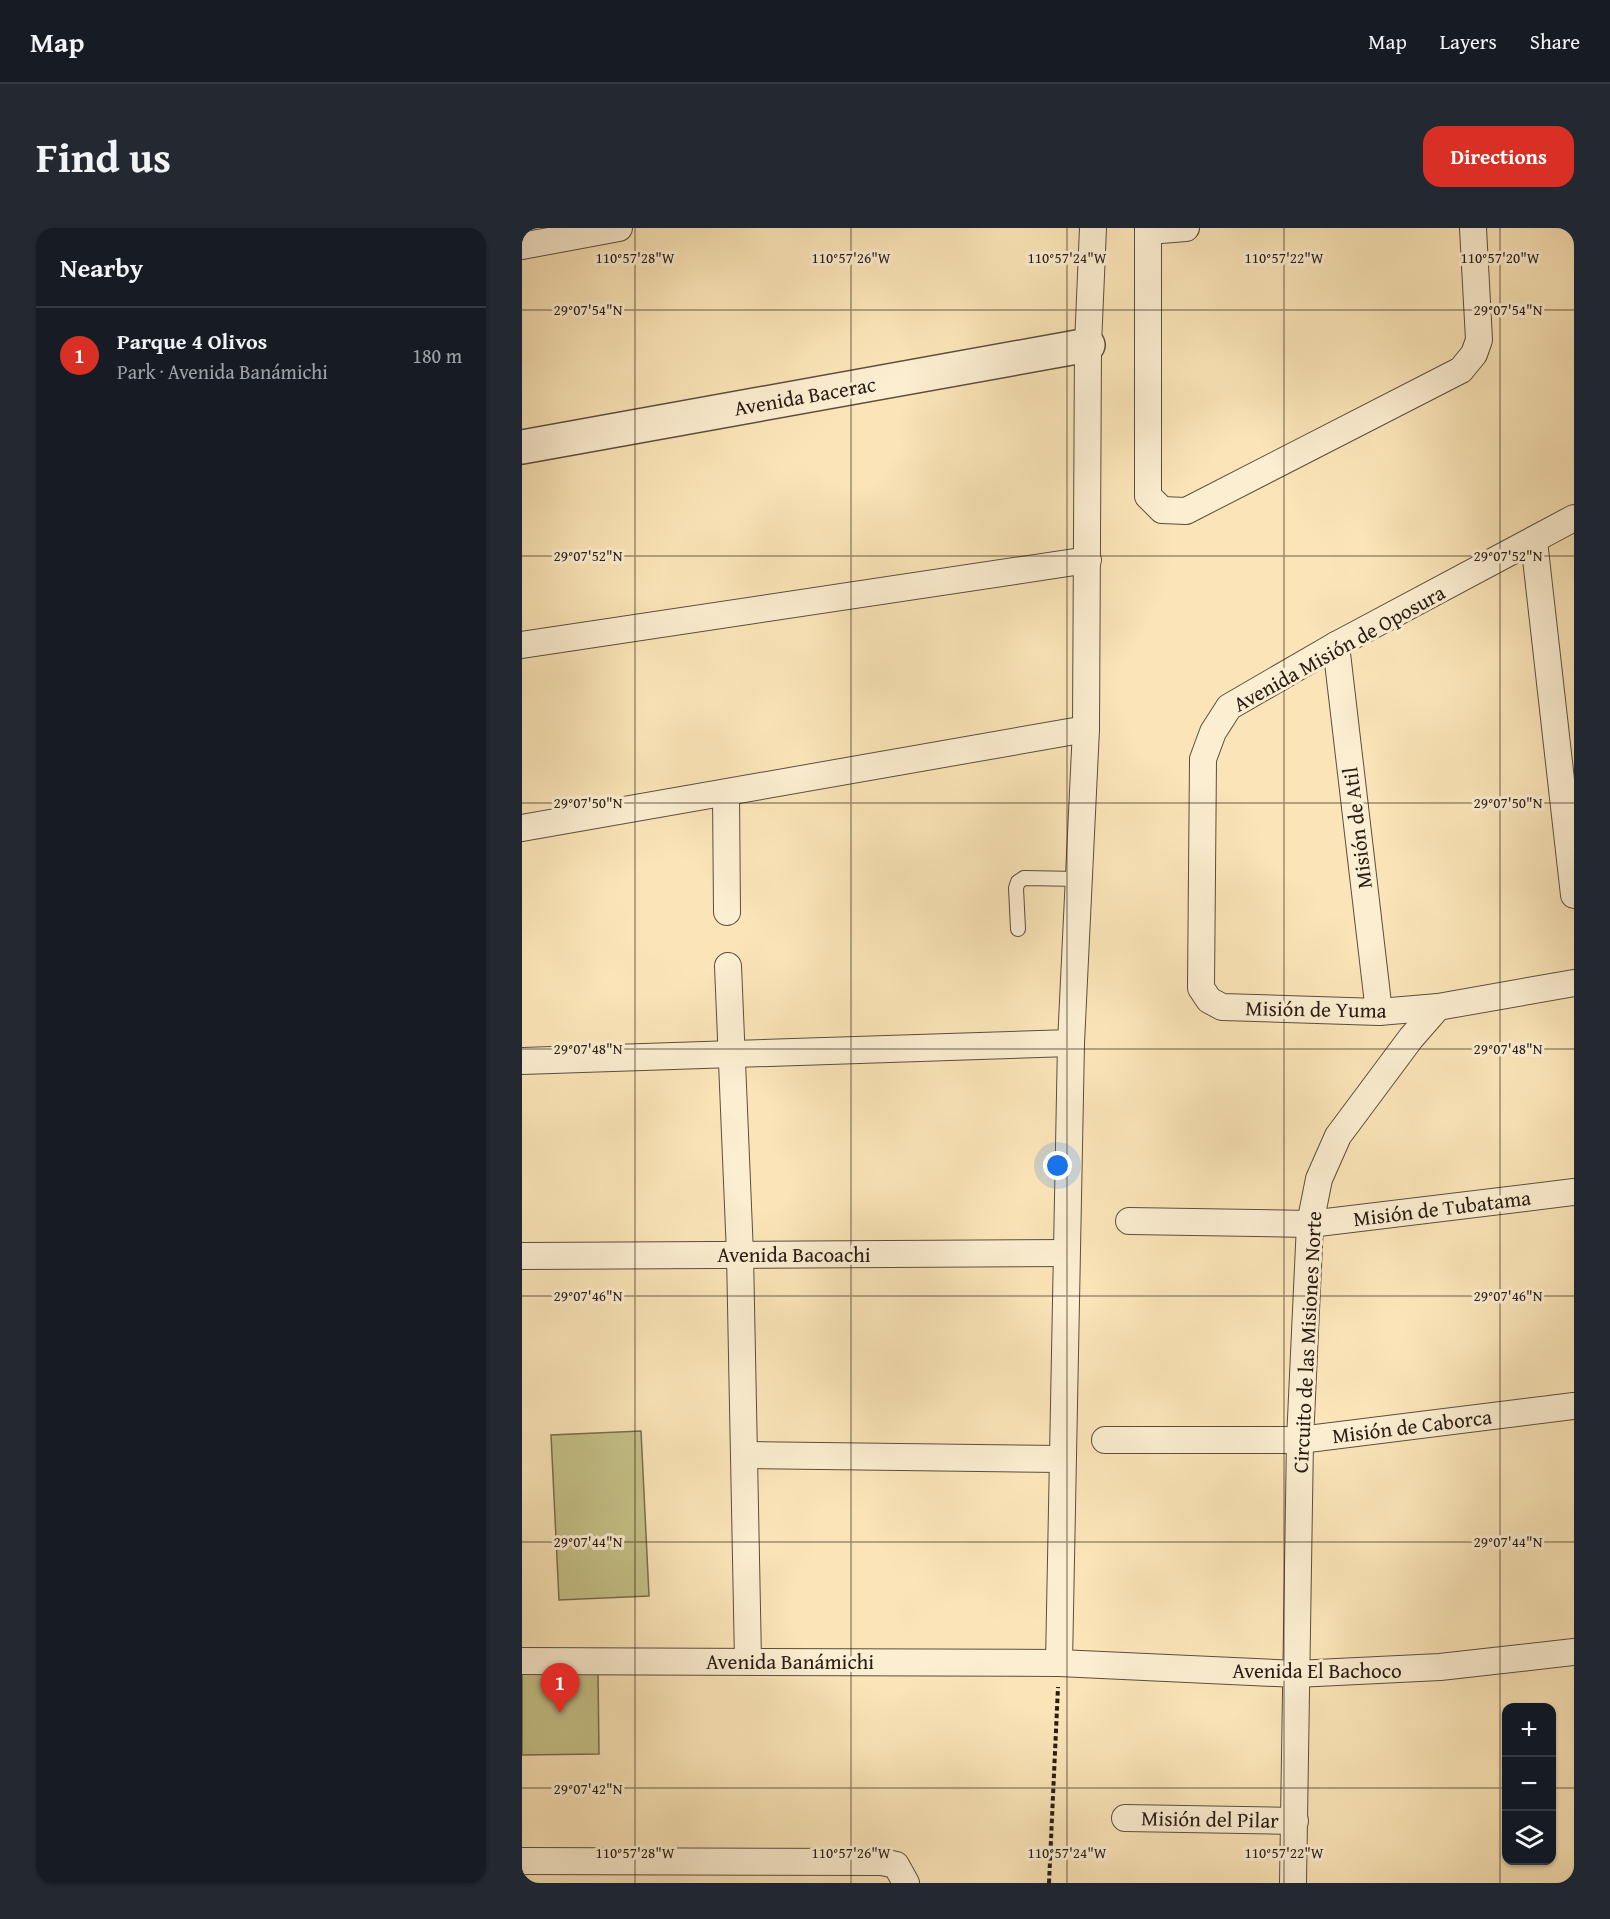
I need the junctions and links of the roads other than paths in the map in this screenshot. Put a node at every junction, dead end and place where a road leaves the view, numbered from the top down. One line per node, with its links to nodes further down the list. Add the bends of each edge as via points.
1 (619, 228): 6 (street)
2 (1093, 228): 7 (street)
3 (1186, 228): 5 (street)
4 (1473, 228): 5 (street, via 1479,340 1461,370 1186,512 1162,510 1148,495)
5 (1148, 230)
6 (522, 246)
7 (1088, 345): 8 (street, Avenida Bacerac); 11 (street)
8 (522, 447)
9 (1574, 518): 10 (street, Avenida Misión de Oposura)
10 (1534, 541): 13 (street, Avenida Misión de Oposura); 18 (street)
11 (1088, 560): 12 (street); 14 (street)
12 (522, 645)
13 (1336, 645): 23 (street, Avenida Misión de Oposura, via 1229,707 1213,732 1203,759); 25 (street, Misión de Atil)
14 (1086, 729): 15 (street); 17 (street)
15 (726, 794): 16 (street); 19 (street)
16 (522, 828)
17 (1079, 879): 20 (lane, via 1024,878 1018,882); 26 (street)
18 (1574, 895)
19 (727, 912)
20 (1018, 929)
21 (729, 966): 27 (street)
22 (1574, 983): 24 (street)
23 (1201, 988): 25 (street, Misión de Yuma, via 1209,1000 1222,1007)
24 (1438, 1007): 25 (street, Misión de Yuma); 31 (street, Circuito de las Misiones Norte, via 1338,1136 1319,1179)
25 (1378, 1012)
26 (1071, 1043): 27 (street); 32 (street)
27 (732, 1053): 28 (street); 33 (street)
28 (522, 1061)
29 (1574, 1192): 31 (street, Misión de Tubatama)
30 (1129, 1221): 31 (street, Misión de Tubatama)
31 (1310, 1224): 37 (street, Circuito de las Misiones Norte)
32 (1066, 1253): 33 (street, Avenida Bacoachi); 39 (street)
33 (740, 1254): 34 (street, Avenida Bacoachi); 38 (street)
34 (522, 1256)
35 (1574, 1406): 37 (street, Misión de Caborca)
36 (1105, 1440): 37 (street, Misión de Caborca)
37 (1300, 1440): 44 (street, Circuito de las Misiones Norte)
38 (745, 1455): 39 (street); 41 (street)
39 (1061, 1459): 43 (street)
40 (1574, 1652): 44 (street, Avenida El Bachoco, via 1440,1668)
41 (748, 1660): 42 (street, Avenida Banámichi); 43 (street, Avenida Banámichi)
42 (522, 1661)
43 (1059, 1663): 44 (street, Avenida El Bachoco)
44 (1296, 1674): 46 (street, Circuito de las Misiones Norte)
45 (1125, 1818): 46 (street, Misión del Pilar)
46 (1295, 1821): 49 (street, Circuito de las Misiones Norte)
47 (522, 1861): 48 (street, via 882,1862 896,1865)
48 (906, 1883)
49 (1293, 1883)

